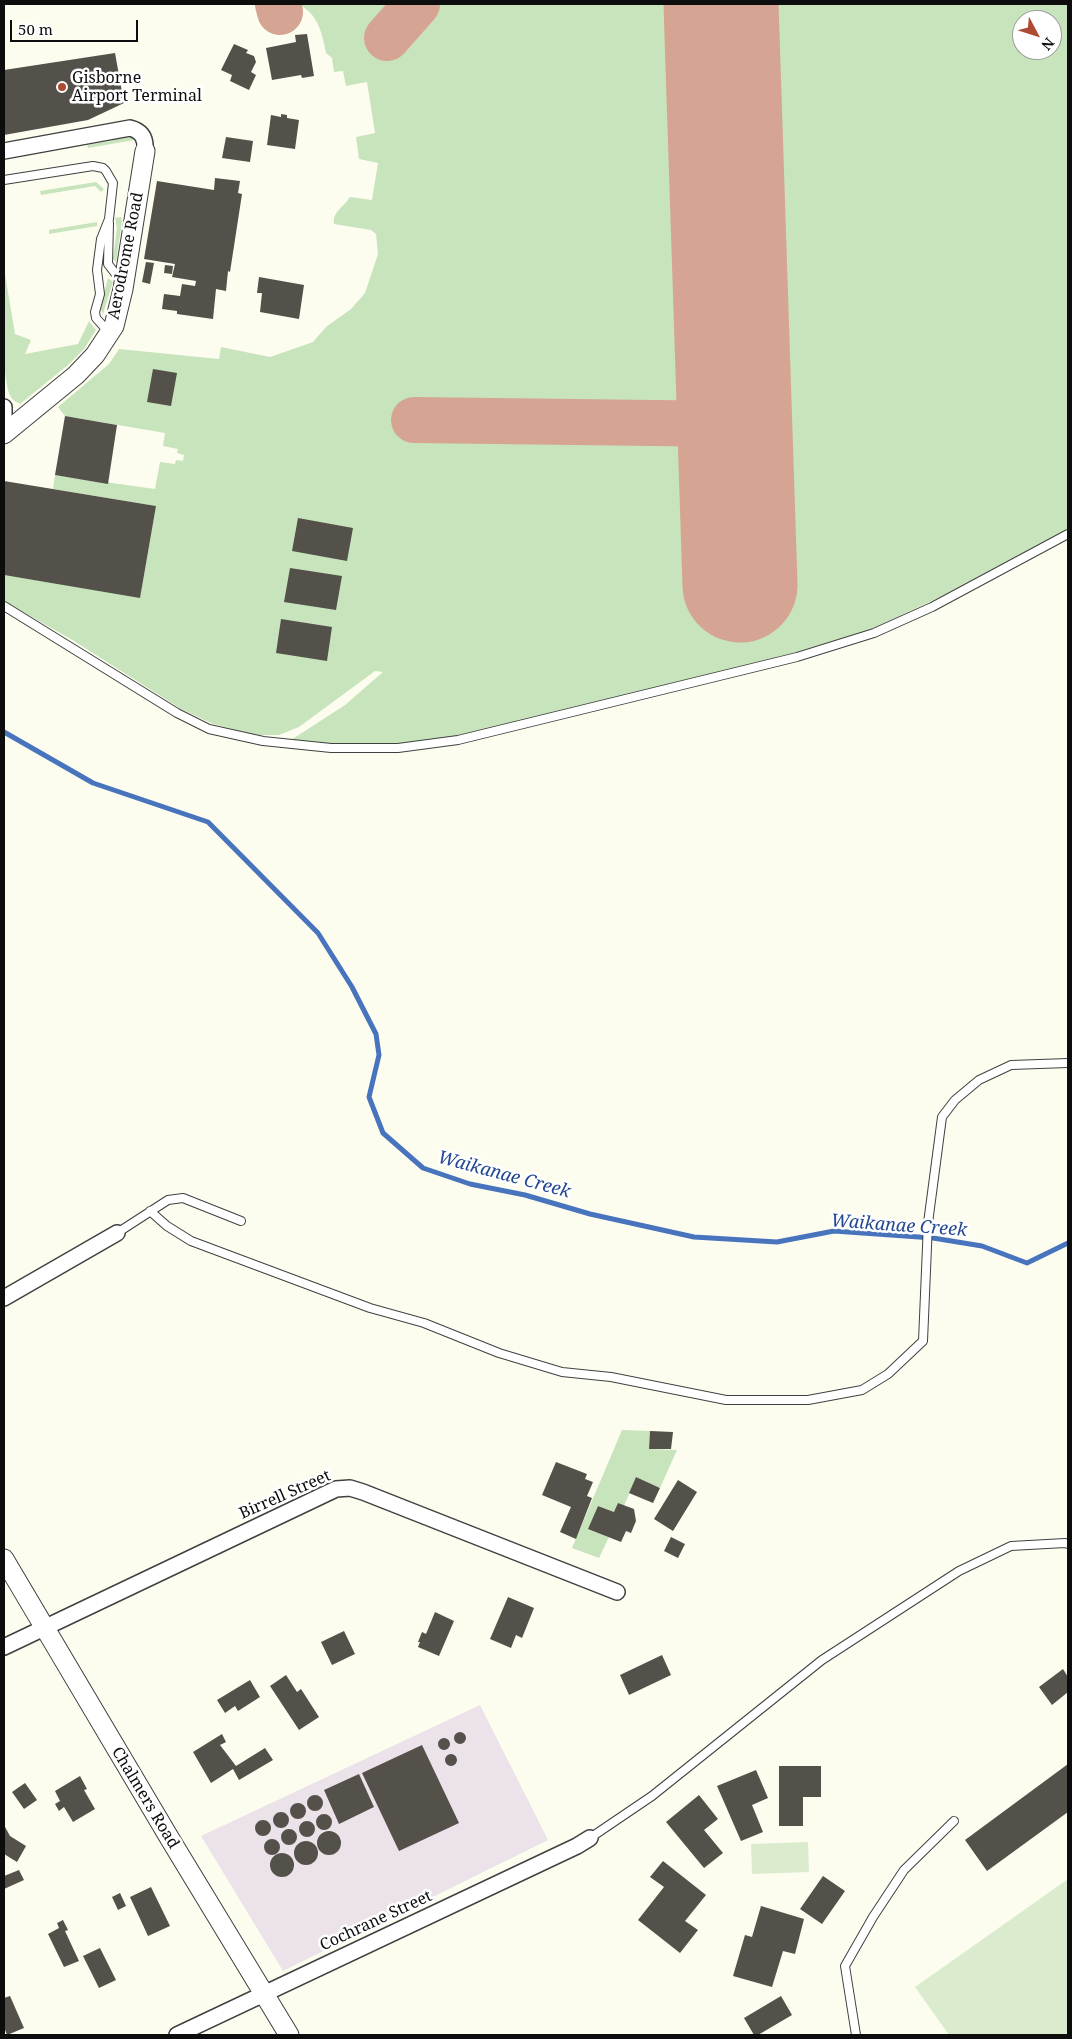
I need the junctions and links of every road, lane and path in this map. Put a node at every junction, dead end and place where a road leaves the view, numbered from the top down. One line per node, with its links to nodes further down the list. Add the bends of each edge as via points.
1 (4, 151): 2 (street, via 130,128 142,135)
2 (145, 151): 5 (street, Aerodrome Road)
3 (4, 180): 4 (lane, via 93,166 103,168 113,183)
4 (109, 219): 5 (lane, via 107,261 121,279); 6 (lane, via 101,239 100,294 95,312 106,332)
5 (123, 289): 6 (street, Aerodrome Road, via 117,317)
6 (104, 342): 9 (street, Aerodrome Road, via 76,375)
7 (4, 407): 8 (street)
8 (4, 418)
9 (4, 434)
10 (1068, 534): 11 (lane, via 874,633 797,657 458,740 398,748 331,748 263,741 209,729 177,714)
11 (4, 606)
12 (1068, 1063): 13 (lane, via 1011,1065 979,1080 955,1100 942,1117 928,1223 923,1341 888,1374 862,1390 808,1400 726,1400 610,1377 562,1372 498,1353 424,1323 370,1308 191,1241)
13 (150, 1211): 14 (lane, via 168,1200 183,1198); 15 (lane)
14 (241, 1221)
15 (117, 1233): 16 (street)
16 (4, 1298)
17 (1068, 1544): 23 (lane, via 1011,1546 959,1571 822,1660 652,1796)
18 (4, 1559): 20 (street, Chalmers Road)
19 (617, 1592): 20 (street, Birrell Street, via 350,1488 336,1489)
20 (44, 1628): 21 (street, Birrell Street); 24 (street, Chalmers Road)
21 (4, 1647)
22 (954, 1821): 27 (lane, via 904,1870 845,1966)
23 (590, 1838): 24 (street, Cochrane Street)
24 (264, 1994): 25 (street, Cochrane Street); 26 (street, Chalmers Road)
25 (177, 2035)
26 (289, 2035)
27 (856, 2035)

